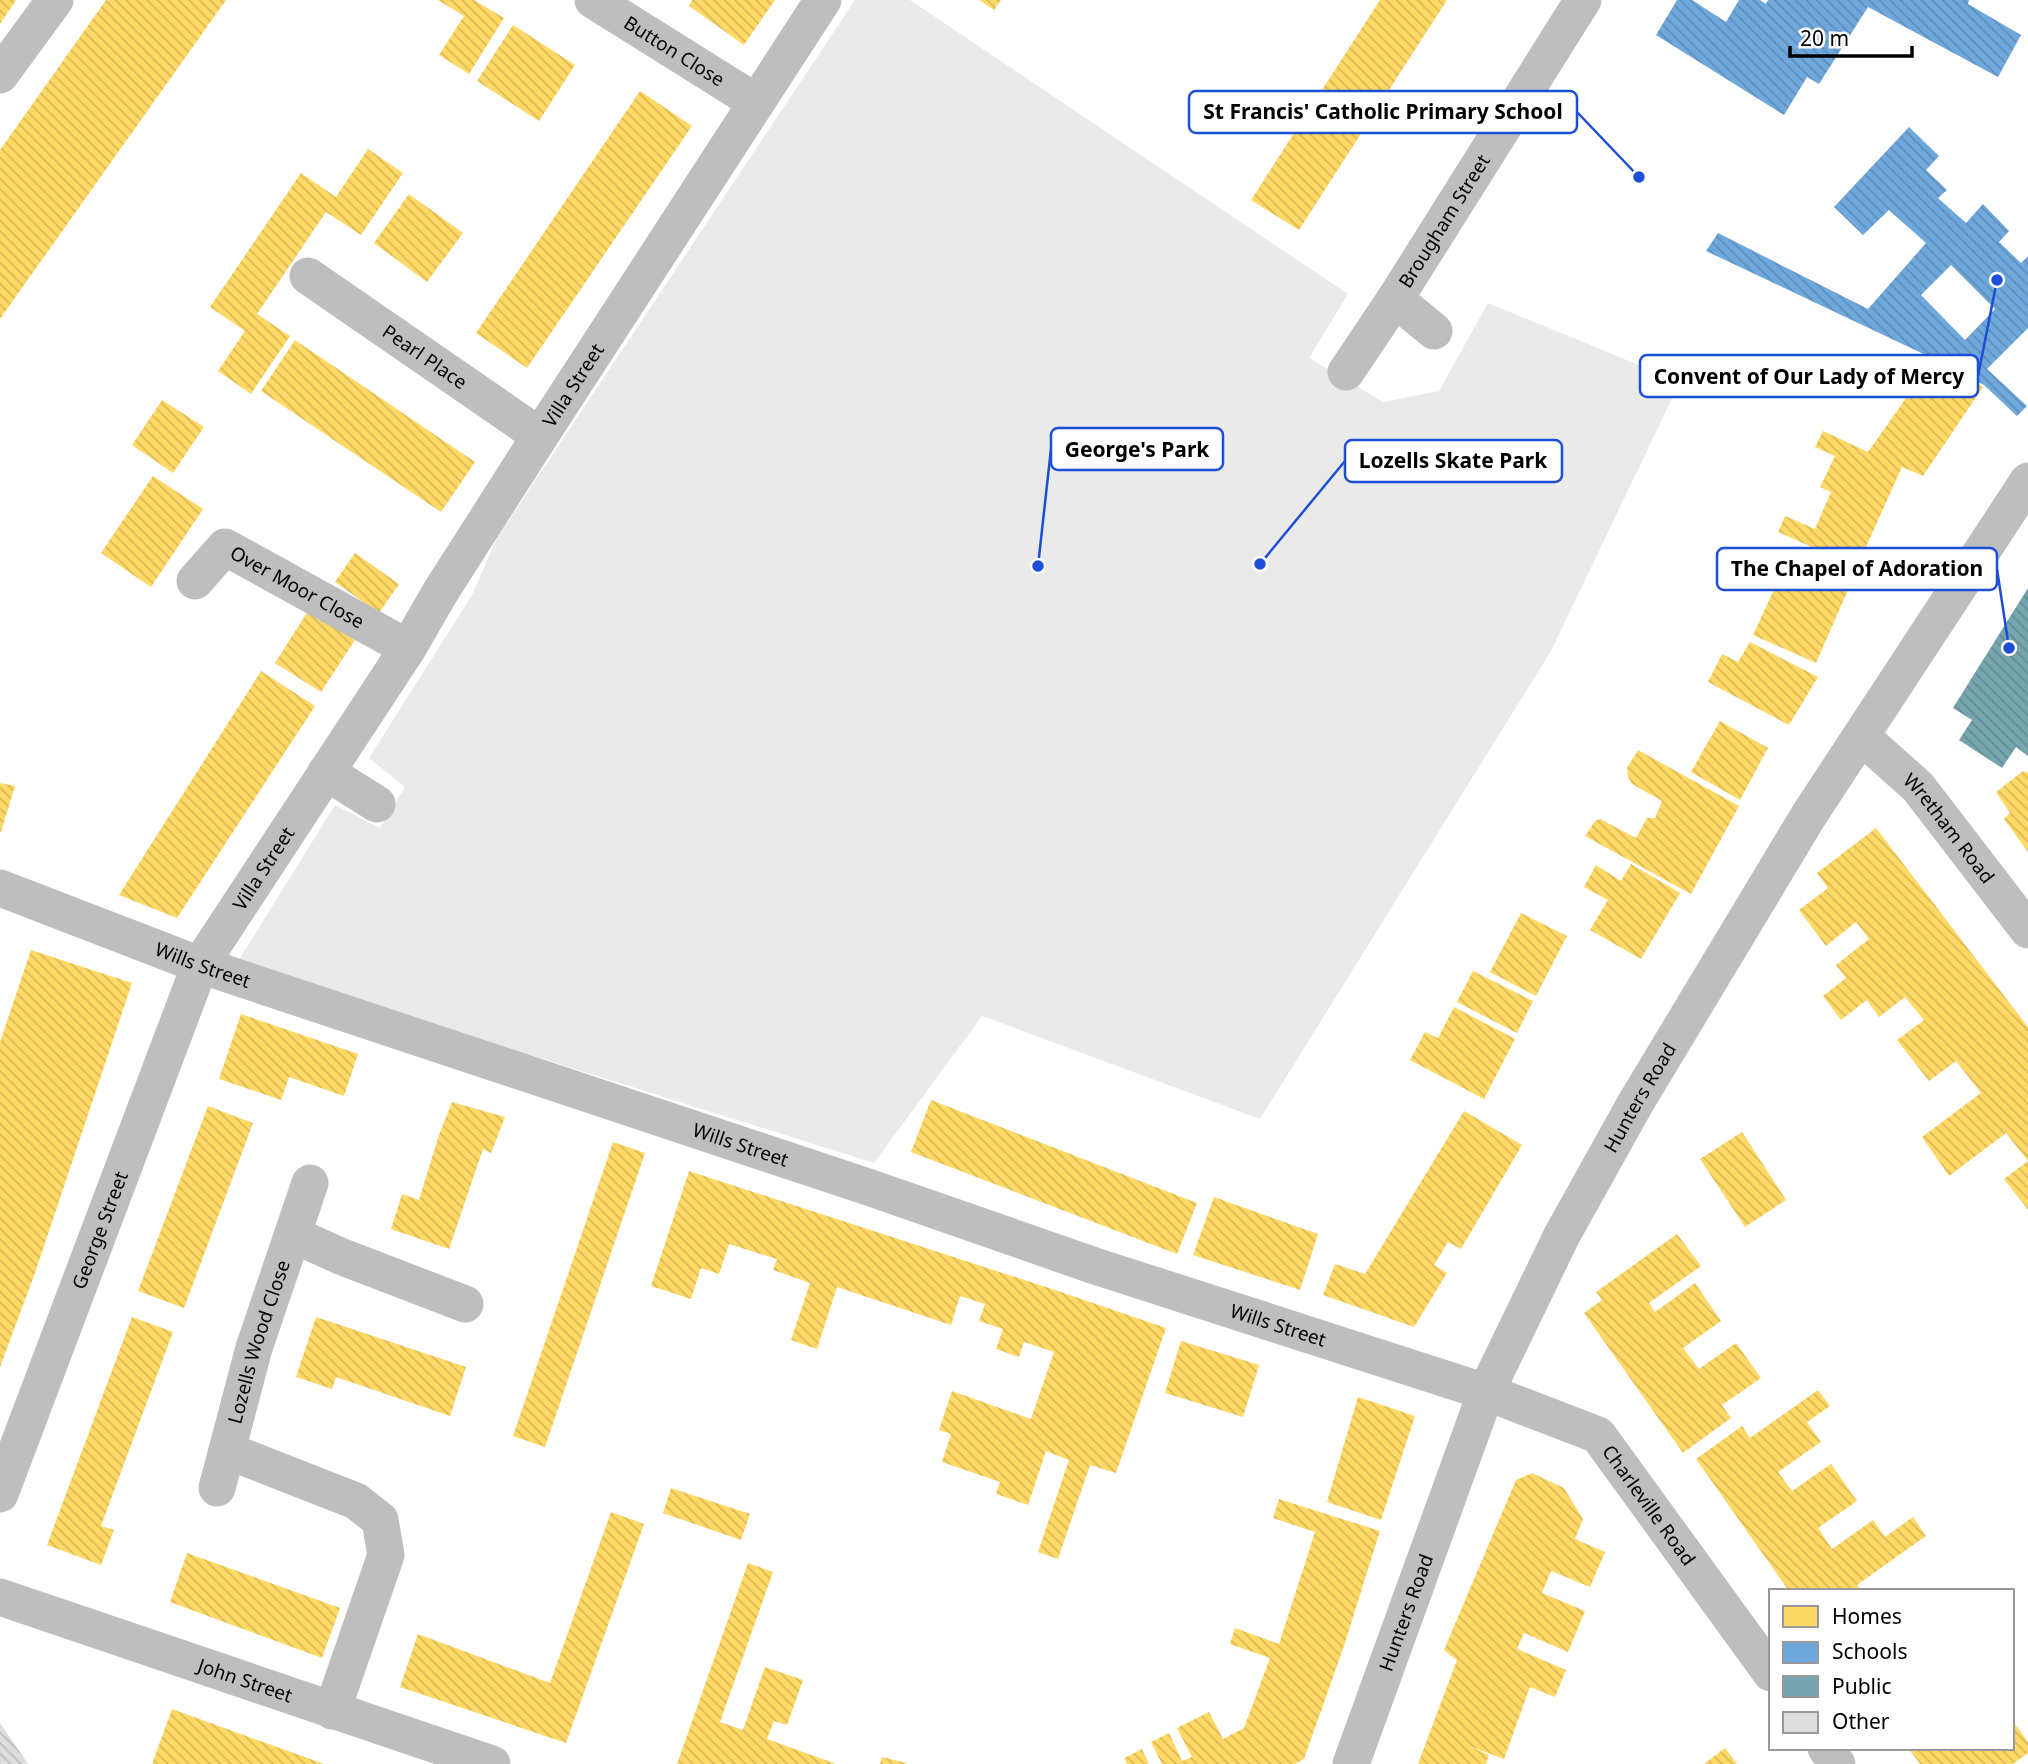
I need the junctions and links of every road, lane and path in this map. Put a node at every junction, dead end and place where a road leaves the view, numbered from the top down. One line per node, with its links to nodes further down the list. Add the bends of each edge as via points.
1 (55, 0): 5 (street)
2 (593, 0): 6 (street, Button Close)
3 (823, 0): 6 (street, Villa Street)
4 (1583, 0): 8 (street, Brougham Street)
5 (0, 75)
6 (756, 102): 11 (street, Villa Street)
7 (309, 276): 11 (street, Pearl Place)
8 (1395, 299): 9 (street, Brougham Street); 10 (street, Brougham Street)
9 (1434, 331)
10 (1346, 372)
11 (540, 436): 14 (street, Villa Street)
12 (2028, 481): 15 (street, Hunters Road)
13 (195, 581): 14 (street, Over Moor Close, via 225,547)
14 (408, 648): 16 (street, Villa Street)
15 (1861, 736): 19 (street, Wretham Road, via 1918,787); 24 (street, Hunters Road, via 1635,1104 1562,1235)
16 (326, 772): 17 (street); 20 (street, Villa Street)
17 (377, 804)
18 (0, 888): 20 (street, Wills Street)
19 (2028, 930)
20 (200, 965): 24 (street, Wills Street, via 1095,1266); 27 (street, George Street)
21 (310, 1183): 22 (street, Lozells Wood Close)
22 (294, 1235): 23 (street, Lozells Wood Close); 25 (street, Lozells Wood Close, via 254,1348)
23 (465, 1304)
24 (1486, 1392): 29 (street, Charleville Road, via 1598,1435); 32 (street, Hunters Road)
25 (228, 1451): 26 (street, Lozells Wood Close); 30 (street, Lozells Wood Close, via 356,1501 380,1520 386,1555)
26 (217, 1488)
27 (0, 1494)
28 (0, 1597): 30 (street, John Street)
29 (1769, 1670)
30 (332, 1711): 31 (street, John Street)
31 (492, 1764)
32 (1351, 1764)

